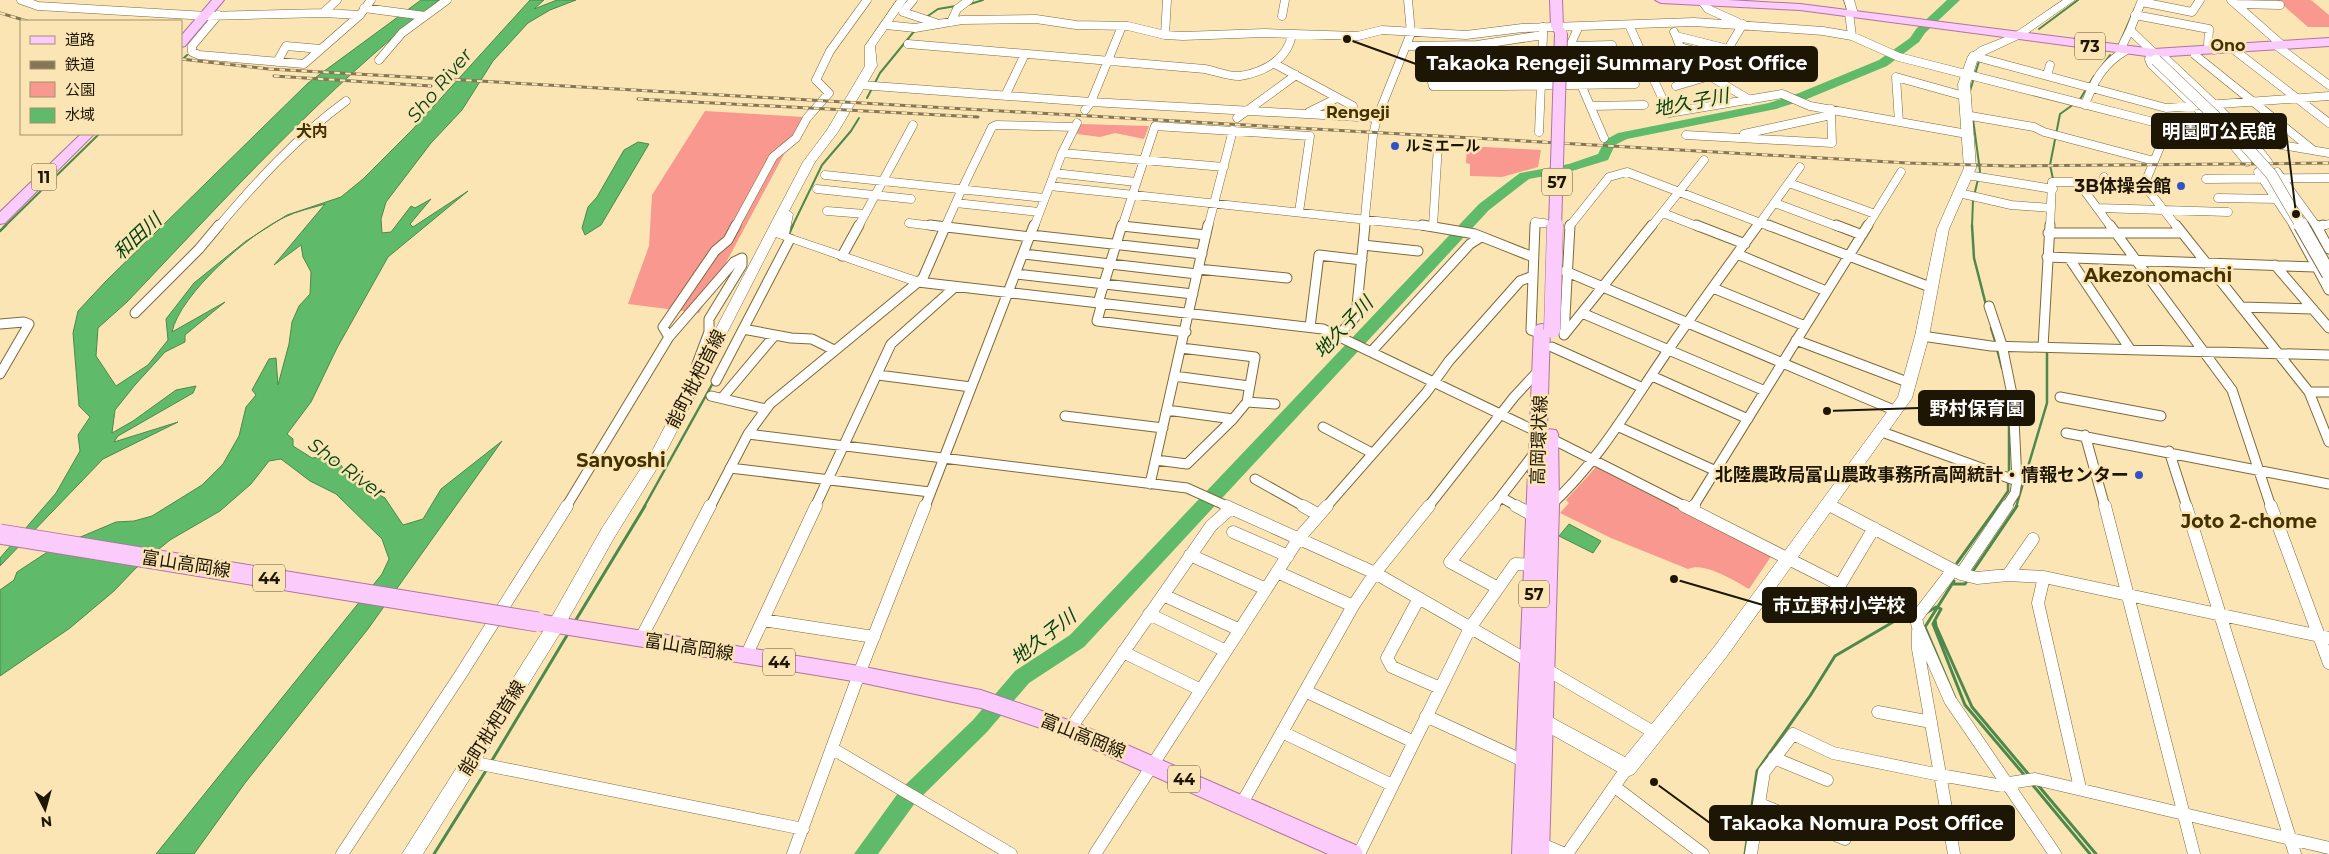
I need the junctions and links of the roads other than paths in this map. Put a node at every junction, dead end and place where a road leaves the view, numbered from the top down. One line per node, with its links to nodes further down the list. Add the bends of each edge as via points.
1 (21, 0): 24 (street, via 38,6)
2 (90, 0): 24 (street)
3 (218, 0): 29 (main road)
4 (337, 0): 26 (street)
5 (371, 0): 25 (street)
6 (447, 0): 31 (street)
7 (867, 0): 247 (street, via 835,43 816,80 829,93 806,118 796,138 773,157 728,240 715,251 664,327)
8 (902, 0): 38 (street, 能町枇杷首線)
9 (913, 0): 34 (street, via 903,12)
10 (969, 0): 32 (street, via 957,10)
11 (1167, 0): 46 (street)
12 (1284, 0): 30 (street)
13 (1408, 0): 44 (street)
14 (1556, 0): 43 (main road, 高岡環状線 / 57)
15 (1661, 0): 19 (main road, 73)
16 (1849, 0): 27 (street)
17 (2070, 0): 49 (street)
18 (2200, 0): 20 (street, via 2192,12)
19 (1702, 1): 21 (main road, 73); 36 (street, via 1708,9)
20 (2142, 1): 28 (street)
21 (1755, 2): 27 (main road, 73)
22 (2234, 2): 23 (street); 54 (street)
23 (2280, 5)
24 (80, 8): 29 (street)
25 (362, 11): 26 (street); 31 (street); 61 (street)
26 (324, 13): 29 (street)
27 (1851, 14): 33 (main road, 73); 48 (street)
28 (2135, 15): 42 (street); 62 (street, via 2208,29 2208,46)
29 (212, 16): 51 (main road); 72 (street, via 192,46 192,52)
30 (1282, 16)
31 (423, 17): 69 (street, via 402,33)
32 (951, 22): 34 (street); 40 (street, via 1036,19)
33 (1919, 22): 37 (main road, 73)
34 (939, 24): 38 (street, via 919,27)
35 (1669, 24): 36 (street); 39 (street); 47 (street)
36 (1743, 24): 48 (street); 59 (street)
37 (1933, 24): 49 (main road, 73)
38 (886, 25): 85 (street, 能町枇杷首線, via 870,46 870,66)
39 (1629, 25): 41 (street); 97 (street, via 1669,113)
40 (1122, 26): 46 (street); 70 (street)
41 (1578, 28): 43 (street); 56 (street)
42 (2130, 30): 58 (street); 66 (street)
43 (1551, 31): 44 (street, via 1466,35); 55 (street, via 1477,45); 75 (street); 245 (main road, 高岡環状線 / 57, bridge)
44 (1411, 33): 45 (street, via 1382,30 1358,36); 55 (street)
45 (1292, 34): 46 (street); 73 (street, via 1290,47)
46 (1165, 35)
47 (1676, 36): 57 (street); 59 (street)
48 (1852, 36): 82 (street, via 1899,57)
49 (2017, 36): 58 (main road, 73); 65 (street, via 1984,49)
50 (2329, 42): 54 (main road, 73)
51 (182, 43)
52 (908, 44): 63 (street)
53 (1612, 45): 56 (street)
54 (2279, 45): 60 (main road, 73); 88 (street)
55 (1406, 46): 113 (street)
56 (1570, 46): 77 (street)
57 (1680, 47): 67 (street, via 1687,58); 68 (street)
58 (2124, 47): 66 (main road, 73); 91 (street, via 2110,60)
59 (1728, 49): 68 (street); 71 (street)
60 (2233, 49): 62 (main road, 73); 96 (street)
61 (321, 50): 72 (street, via 304,64); 72 (street, via 286,46)
62 (2214, 50): 66 (main road, 73)
63 (1025, 54): 70 (street); 92 (street)
64 (2195, 55): 100 (street)
65 (1978, 57): 82 (street); 83 (street)
66 (2155, 57): 101 (street, via 2165,58); 104 (street, via 2149,59 2150,64); 217 (street, bridge, via 2271,174)
67 (1676, 59)
68 (1724, 59): 79 (street); 81 (street)
69 (379, 60)
70 (1107, 60): 73 (street, via 1205,68 1238,76); 99 (street)
71 (1770, 60)
72 (277, 62)
73 (1275, 64): 80 (street)
74 (1499, 64): 75 (street)
75 (1542, 64): 86 (street)
76 (2050, 65): 83 (street)
77 (1572, 66): 78 (street); 87 (street)
78 (1617, 66)
79 (1765, 70)
80 (1296, 75): 95 (street); 107 (street)
81 (1708, 75): 90 (street, via 1700,82); 97 (street)
82 (1972, 75): 93 (street, via 1964,84); 103 (street)
83 (2047, 75): 91 (street)
84 (1635, 84): 87 (street)
85 (860, 85): 92 (street); 168 (street, 能町枇杷首線)
86 (1542, 85): 87 (street); 89 (street); 119 (street)
87 (1581, 85): 105 (street)
88 (2329, 85)
89 (1503, 86): 89 (street, via 1433,86 1428,67 1496,67)
90 (1676, 86)
91 (2091, 87): 103 (street); 104 (street, via 2166,108)
92 (1006, 96): 99 (street)
93 (1964, 96): 111 (street); 114 (street, via 1896,77)
94 (2329, 96): 96 (street)
95 (1337, 98): 109 (street); 110 (street, via 1353,106)
96 (2297, 99): 100 (street); 115 (street)
97 (1750, 100): 108 (street, via 1782,94)
98 (346, 101): 235 (street, via 314,126 240,201 199,250)
99 (1091, 102): 106 (street); 107 (street)
100 (2253, 102): 101 (street); 128 (street)
101 (2214, 104): 104 (street); 126 (street)
102 (1644, 105): 105 (street)
103 (2085, 105): 117 (street)
104 (2195, 105): 123 (street)
105 (1591, 106): 125 (street)
106 (1085, 110)
107 (1245, 111): 109 (street); 112 (street)
108 (1831, 112): 114 (street); 124 (street); 124 (street, via 1832,143)
109 (1307, 113): 110 (street)
110 (1353, 115): 113 (street)
111 (1969, 116): 121 (street); 133 (street, via 2034,127)
112 (1237, 118)
113 (1376, 118): 177 (street)
114 (1899, 122): 121 (street)
115 (2329, 123)
116 (913, 125): 147 (street)
117 (2169, 126): 123 (street); 133 (street)
118 (1233, 130): 131 (street, via 1155,126); 136 (street); 172 (street, via 1310,136)
119 (1539, 132)
120 (1686, 134): 124 (street)
121 (1967, 134): 143 (street)
122 (87, 135): 178 (main road, 11)
123 (2225, 135): 126 (street); 134 (street)
124 (1730, 137)
125 (1604, 138)
126 (2250, 139): 128 (street); 135 (street)
127 (1438, 145): 183 (street)
128 (2314, 151): 130 (street)
129 (1062, 153): 131 (street); 139 (street); 154 (street, via 1076,125 996,125 992,127)
130 (2329, 153)
131 (1143, 160): 136 (street); 148 (street)
132 (1704, 160): 155 (street)
133 (2154, 161): 150 (street)
134 (2247, 162)
135 (2268, 162)
136 (1224, 167): 165 (street)
137 (1800, 167): 149 (street)
138 (1901, 172): 176 (street)
139 (1054, 173): 148 (street); 151 (street)
140 (825, 175): 147 (street)
141 (2280, 175): 142 (street); 146 (street); 184 (street)
142 (2261, 176): 145 (street); 162 (street)
143 (1974, 177): 153 (street); 156 (street)
144 (2104, 177): 150 (street, via 2109,184)
145 (2206, 179)
146 (2329, 179)
147 (882, 182): 154 (street); 157 (street)
148 (1136, 182): 158 (street)
149 (1788, 183): 163 (street); 176 (street)
150 (2144, 185): 169 (street)
151 (1050, 186): 158 (street); 159 (street)
152 (817, 189): 157 (street)
153 (2053, 189): 166 (street); 167 (street, via 2052,182 2078,182)
154 (962, 190): 159 (street); 164 (street)
155 (1679, 192): 174 (street); 179 (street); 186 (street, via 1627,172 1610,177)
156 (1959, 193): 166 (street, via 2011,205); 224 (street, via 1943,229)
157 (875, 195): 161 (street); 175 (street)
158 (1132, 195): 165 (street); 182 (street)
159 (1044, 198): 171 (street)
160 (2218, 198): 162 (street)
161 (911, 199)
162 (2278, 199): 213 (street)
163 (1775, 202): 179 (street); 192 (street)
164 (956, 203): 171 (street); 185 (street)
165 (1215, 203): 172 (street); 190 (street)
166 (2051, 208): 187 (street)
167 (2098, 208): 169 (street); 188 (street)
168 (784, 209): 194 (street, via 787,213); 262 (street, 能町枇杷首線)
169 (2164, 210): 173 (street); 189 (street)
170 (827, 211): 175 (street)
171 (1039, 212): 193 (street)
172 (1299, 212): 177 (street)
173 (2228, 212)
174 (1663, 213): 195 (street); 223 (street)
175 (865, 214): 203 (street)
176 (1875, 214): 192 (street)
177 (1366, 219): 183 (street); 197 (street)
178 (0, 220)
179 (1761, 222): 195 (street); 204 (street)
180 (909, 223): 185 (street)
181 (2329, 224): 184 (street)
182 (1122, 226): 190 (street); 196 (street)
183 (1433, 226): 191 (street)
184 (2317, 226): 198 (street)
185 (946, 227): 193 (street); 220 (street, via 923,278)
186 (1569, 227): 205 (street, via 1535,222); 215 (street)
187 (2048, 233): 188 (street); 206 (street)
188 (2116, 233): 189 (street); 209 (street)
189 (2182, 233): 210 (street)
190 (1206, 235): 201 (street)
191 (1478, 235): 205 (street); 256 (street)
192 (1862, 235): 204 (street)
193 (1030, 236): 196 (street); 200 (street)
194 (787, 238): 203 (street); 242 (street)
195 (1745, 244): 202 (street)
196 (1116, 245): 201 (street); 211 (street)
197 (1363, 245): 199 (street); 208 (street)
198 (2329, 249)
199 (1418, 250)
200 (1024, 254): 211 (street); 216 (street)
201 (1202, 254): 214 (street)
202 (1738, 254): 225 (street); 227 (street)
203 (842, 256): 220 (street)
204 (1848, 256): 224 (street); 227 (street)
205 (1533, 257): 218 (street)
206 (2047, 257): 207 (street); 251 (street)
207 (2069, 258): 209 (street); 255 (street)
208 (1362, 260): 240 (street, via 1319,255); 248 (street, via 1356,316)
209 (2137, 261): 210 (street); 257 (street)
210 (2206, 262): 212 (street); 232 (street)
211 (1110, 264): 214 (street); 221 (street)
212 (2275, 265): 213 (street); 233 (street)
213 (2315, 266): 226 (street)
214 (1198, 272): 219 (street); 229 (street)
215 (1565, 272): 223 (street); 245 (street)
216 (1016, 274): 221 (street); 228 (street)
217 (2329, 274)
218 (1533, 276): 245 (street, via 1531,330); 269 (street, via 1520,281)
219 (1287, 278)
220 (918, 282): 222 (street); 253 (street)
221 (1104, 284): 229 (street); 230 (street)
222 (955, 287): 228 (street); 265 (street, via 892,344)
223 (1603, 287): 234 (street); 238 (street)
224 (1930, 287): 246 (street)
225 (1713, 288): 238 (street); 239 (street)
226 (2329, 290)
227 (1826, 291): 239 (street)
228 (1009, 292): 230 (street); 272 (street)
229 (1193, 294): 236 (street)
230 (1100, 303): 236 (street); 243 (street, via 1097,321)
231 (1989, 306): 250 (street)
232 (2241, 307): 233 (street); 258 (street)
233 (2313, 309): 241 (street)
234 (1582, 312): 245 (street); 254 (street)
235 (135, 313)
236 (1189, 313): 240 (street); 243 (street)
237 (0, 324): 260 (street, via 29,324)
238 (1687, 324): 254 (street); 261 (street)
239 (1805, 326): 249 (street)
240 (1310, 327): 248 (street)
241 (2329, 328)
242 (743, 329): 244 (street); 268 (street)
243 (1186, 332): 252 (street)
244 (775, 335): 253 (street, via 812,339); 279 (street)
245 (1551, 336): 263 (main road, 高岡環状線 / 57); 273 (street); 297 (main road, 高岡環状線 / 57)
246 (1922, 336): 250 (street); 270 (street)
247 (669, 337): 262 (street, via 734,262 742,258 742,265 709,319 709,332 697,364); 387 (street, via 461,674)
248 (1339, 337): 256 (street)
249 (1796, 340): 261 (street); 270 (street)
250 (1997, 346): 251 (street); 309 (street, via 2013,399)
251 (2043, 347): 255 (street)
252 (1181, 348): 266 (street); 271 (street, via 1255,357)
253 (834, 350): 282 (street)
254 (1669, 350): 267 (street); 274 (street)
255 (2130, 350): 257 (street)
256 (1369, 351): 269 (street)
257 (2203, 351): 258 (street); 306 (street, via 2232,390)
258 (2278, 353): 259 (street); 275 (street)
259 (2329, 356)
260 (4, 357): 264 (street)
261 (1782, 364): 274 (street); 284 (street)
262 (702, 367): 343 (street, 能町枇杷首線, via 657,456 608,533)
263 (1541, 368): 285 (street); 297 (main road, 高岡環状線 / 57)
264 (0, 374)
265 (878, 375): 272 (street); 299 (street)
266 (1174, 376): 271 (street); 283 (street)
267 (1652, 376): 273 (street); 288 (street)
268 (716, 382)
269 (1432, 383): 285 (street); 301 (street)
270 (1910, 383): 284 (street, via 1906,398)
271 (1249, 386): 280 (street)
272 (971, 387): 302 (street)
273 (1643, 388): 290 (street)
274 (1765, 391): 288 (street)
275 (2309, 392): 276 (street); 298 (street)
276 (2329, 392)
277 (711, 396): 279 (street)
278 (2060, 397): 287 (street)
279 (722, 398): 282 (street)
280 (1247, 402): 281 (street); 289 (street)
281 (1275, 404)
282 (766, 409): 295 (street)
283 (1167, 410): 289 (street); 292 (street)
284 (1896, 411): 293 (street)
285 (1502, 415): 297 (street); 331 (street)
286 (1066, 416): 292 (street)
287 (2161, 416)
288 (1748, 419): 307 (street)
289 (1232, 420): 303 (street, via 1187,464)
290 (1617, 426): 304 (street); 307 (street)
291 (1323, 427): 301 (street)
292 (1163, 428): 303 (street)
293 (1882, 432): 309 (street); 315 (street)
294 (2066, 433): 296 (street)
295 (748, 434): 299 (street); 305 (street)
296 (2086, 435): 300 (street); 336 (street)
297 (1542, 440): 304 (street); 314 (street); 318 (main road, 高岡環状線 / 57)
298 (2329, 442)
299 (845, 445): 302 (street); 310 (street)
300 (2169, 451): 306 (street); 341 (street)
301 (1372, 453): 319 (street)
302 (944, 457): 311 (street); 313 (street)
303 (1156, 460): 311 (street)
304 (1594, 460): 317 (street); 318 (street)
305 (730, 468): 310 (street); 349 (street)
306 (2257, 470): 312 (street); 347 (street)
307 (1716, 471): 317 (street)
308 (1256, 479): 319 (street)
309 (2010, 479): 330 (street, via 2015,493)
310 (829, 480): 313 (street); 342 (street)
311 (1150, 484): 316 (street, via 1187,488)
312 (2329, 484)
313 (930, 492): 348 (street)
314 (1501, 497): 318 (street); 334 (street, via 1450,562)
315 (1828, 504): 320 (street); 327 (street)
316 (1227, 508): 323 (street); 325 (street)
317 (1692, 509): 327 (street)
318 (1543, 512): 328 (main road, 高岡環状線 / 57); 354 (main road, 高岡環状線 / 57)
319 (1319, 515): 323 (street)
320 (1874, 528): 327 (street, via 1840,585); 330 (street)
321 (1233, 532): 326 (street)
322 (0, 534): 343 (main road, 富山高岡線 / 44, bridge)
323 (1299, 538): 326 (street); 331 (street)
324 (2033, 539): 332 (street)
325 (1190, 555): 335 (street); 337 (street)
326 (1288, 556): 329 (street)
327 (1790, 558): 365 (street)
328 (1535, 565): 334 (street, via 1515,564); 354 (main road, 高岡環状線 / 57)
329 (1277, 572): 335 (street); 339 (street)
330 (1957, 572): 332 (street, via 1977,578); 344 (street, via 1916,618)
331 (1375, 573): 338 (street); 339 (street)
332 (2008, 575): 333 (street)
333 (2044, 577): 336 (street); 378 (street, via 2038,603)
334 (1498, 588): 345 (street)
335 (1266, 589): 346 (street)
336 (2128, 594): 341 (street); 381 (street)
337 (1163, 595): 340 (street); 346 (street)
338 (1419, 598): 345 (street); 356 (street, via 1387,658 1392,667)
339 (1353, 606): 358 (street)
340 (1149, 614): 350 (street); 351 (street)
341 (2219, 614): 347 (street); 384 (street)
342 (763, 620): 348 (street); 352 (street)
343 (559, 626): 349 (main road, 富山高岡線 / 44); 370 (street, 能町枇杷首線)
344 (1918, 627): 362 (street, via 1918,649); 375 (street, via 1950,700)
345 (1470, 628): 354 (street); 356 (street)
346 (1240, 630): 350 (street)
347 (2324, 636): 353 (street)
348 (874, 637): 355 (street)
349 (640, 640): 352 (main road, 富山高岡線 / 44)
350 (1226, 651): 357 (street)
351 (1123, 652): 357 (street); 363 (street)
352 (746, 656): 355 (main road, 富山高岡線 / 44)
353 (2329, 663)
354 (1537, 665): 361 (main road, 高岡環状線 / 57); 365 (street)
355 (859, 674): 363 (main road, 富山高岡線 / 44, via 981,699); 367 (street)
356 (1440, 688): 360 (street)
357 (1201, 690): 371 (street)
358 (1305, 691): 364 (street); 366 (street)
359 (1878, 712): 362 (street)
360 (1426, 716): 366 (street); 369 (street)
361 (1535, 720): 369 (main road, 高岡環状線 / 57); 372 (street); 386 (main road, 高岡環状線 / 57)
362 (1931, 722): 373 (street)
363 (1070, 729): 371 (main road, 富山高岡線 / 44)
364 (1282, 732): 376 (street); 380 (street)
365 (1655, 733): 372 (street)
366 (1414, 742): 376 (street)
367 (833, 749): 382 (street); 390 (street)
368 (1774, 758): 373 (street, via 1794,734 1833,753); 374 (street); 379 (street, via 1764,772)
369 (1526, 762): 386 (main road, 高岡環状線 / 57)
370 (478, 763): 382 (street); 388 (street, 能町枇杷首線)
371 (1152, 765): 380 (main road, 富山高岡線 / 44); 391 (street)
372 (1627, 768): 377 (street)
373 (1940, 776): 375 (street, via 1997,786); 397 (street)
374 (1827, 780)
375 (2019, 783): 378 (street); 398 (street)
376 (1392, 785): 393 (street)
377 (1616, 787): 394 (street); 395 (street)
378 (2080, 788): 381 (street)
379 (1760, 804): 383 (street); 396 (street)
380 (1242, 805): 392 (main road, 富山高岡線 / 44)
381 (2183, 813): 384 (street); 399 (street)
382 (803, 829): 389 (street)
383 (1846, 838)
384 (2291, 839): 385 (street); 400 (street)
385 (2329, 848)
386 (1533, 850): 394 (street)
387 (342, 854)
388 (412, 854)
389 (794, 854)
390 (1011, 854)
391 (1095, 854)
392 (1352, 854)
393 (1358, 854)
394 (1566, 854)
395 (1704, 854)
396 (1752, 854)
397 (1954, 854)
398 (2054, 854)
399 (2194, 854)
400 (2295, 854)

